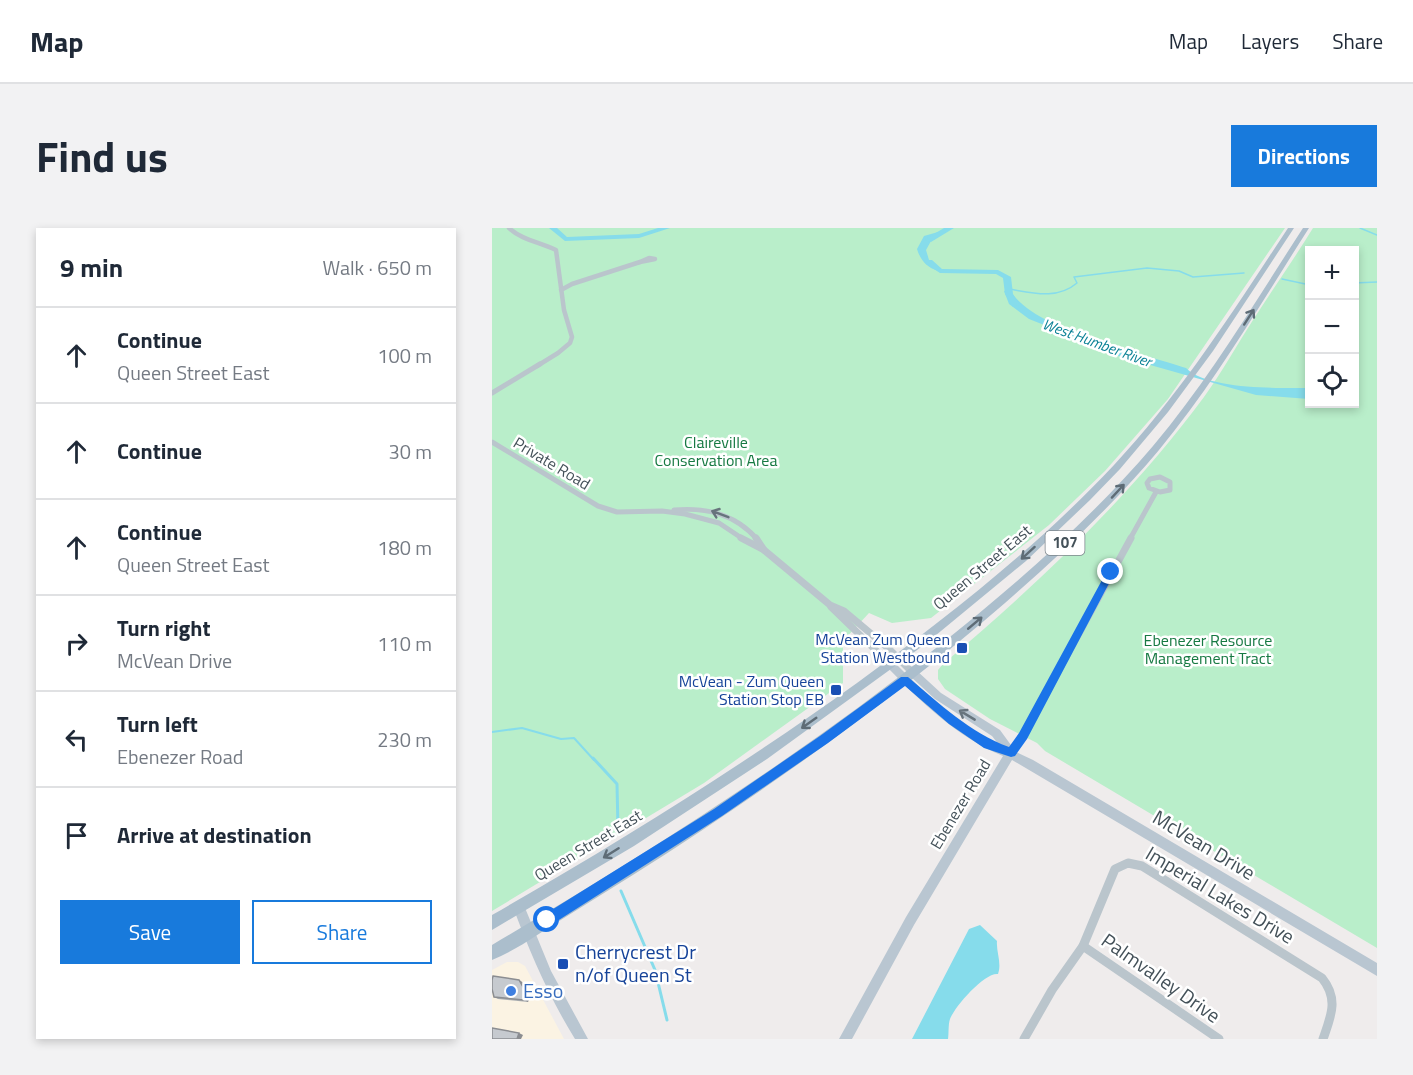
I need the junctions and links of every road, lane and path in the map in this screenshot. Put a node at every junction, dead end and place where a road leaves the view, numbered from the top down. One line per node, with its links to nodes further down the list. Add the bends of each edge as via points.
1 (509, 228): 5 (street, via 520,238 555,248)
2 (1291, 228): 11 (main road, Queen Street East / 107, one-way to 11, via 1183,388 1125,458 999,578)
3 (1306, 228): 12 (main road, 107, one-way to 3, via 1018,586 1096,513 1155,449 1199,393)
4 (640, 262): 5 (street)
5 (561, 290): 6 (street, via 570,343)
6 (492, 393)
7 (492, 442): 9 (street, Private Road, via 598,506 617,512)
8 (1156, 492): 13 (street, Ebenezer Road)
9 (662, 511): 10 (street, via 719,523); 10 (street, one-way to 9, via 758,538 719,512 688,508)
10 (764, 550): 11 (street, via 830,605 844,611)
11 (894, 661): 12 (main road, McVean Drive); 14 (main road, Queen Street East / 107, one-way to 14, via 724,781)
12 (909, 676): 13 (main road, McVean Drive, via 996,732); 16 (main road, 107, via 718,813)
13 (1011, 752): 19 (main road, McVean Drive); 21 (main road, Ebenezer Road)
14 (519, 908): 15 (main road, Queen Street East / 107); 16 (main road)
15 (492, 923)
16 (528, 932): 18 (main road); 20 (main road, via 554,995)
17 (1083, 946): 22 (street, Imperial Lakes Drive); 23 (street, Palmvalley Drive); 24 (street, Imperial Lakes Drive, via 1115,869 1136,863 1322,978 1334,994 1335,1004)
18 (492, 953)
19 (1377, 970)
20 (582, 1039)
21 (845, 1039)
22 (1024, 1039)
23 (1219, 1039)
24 (1323, 1039)

